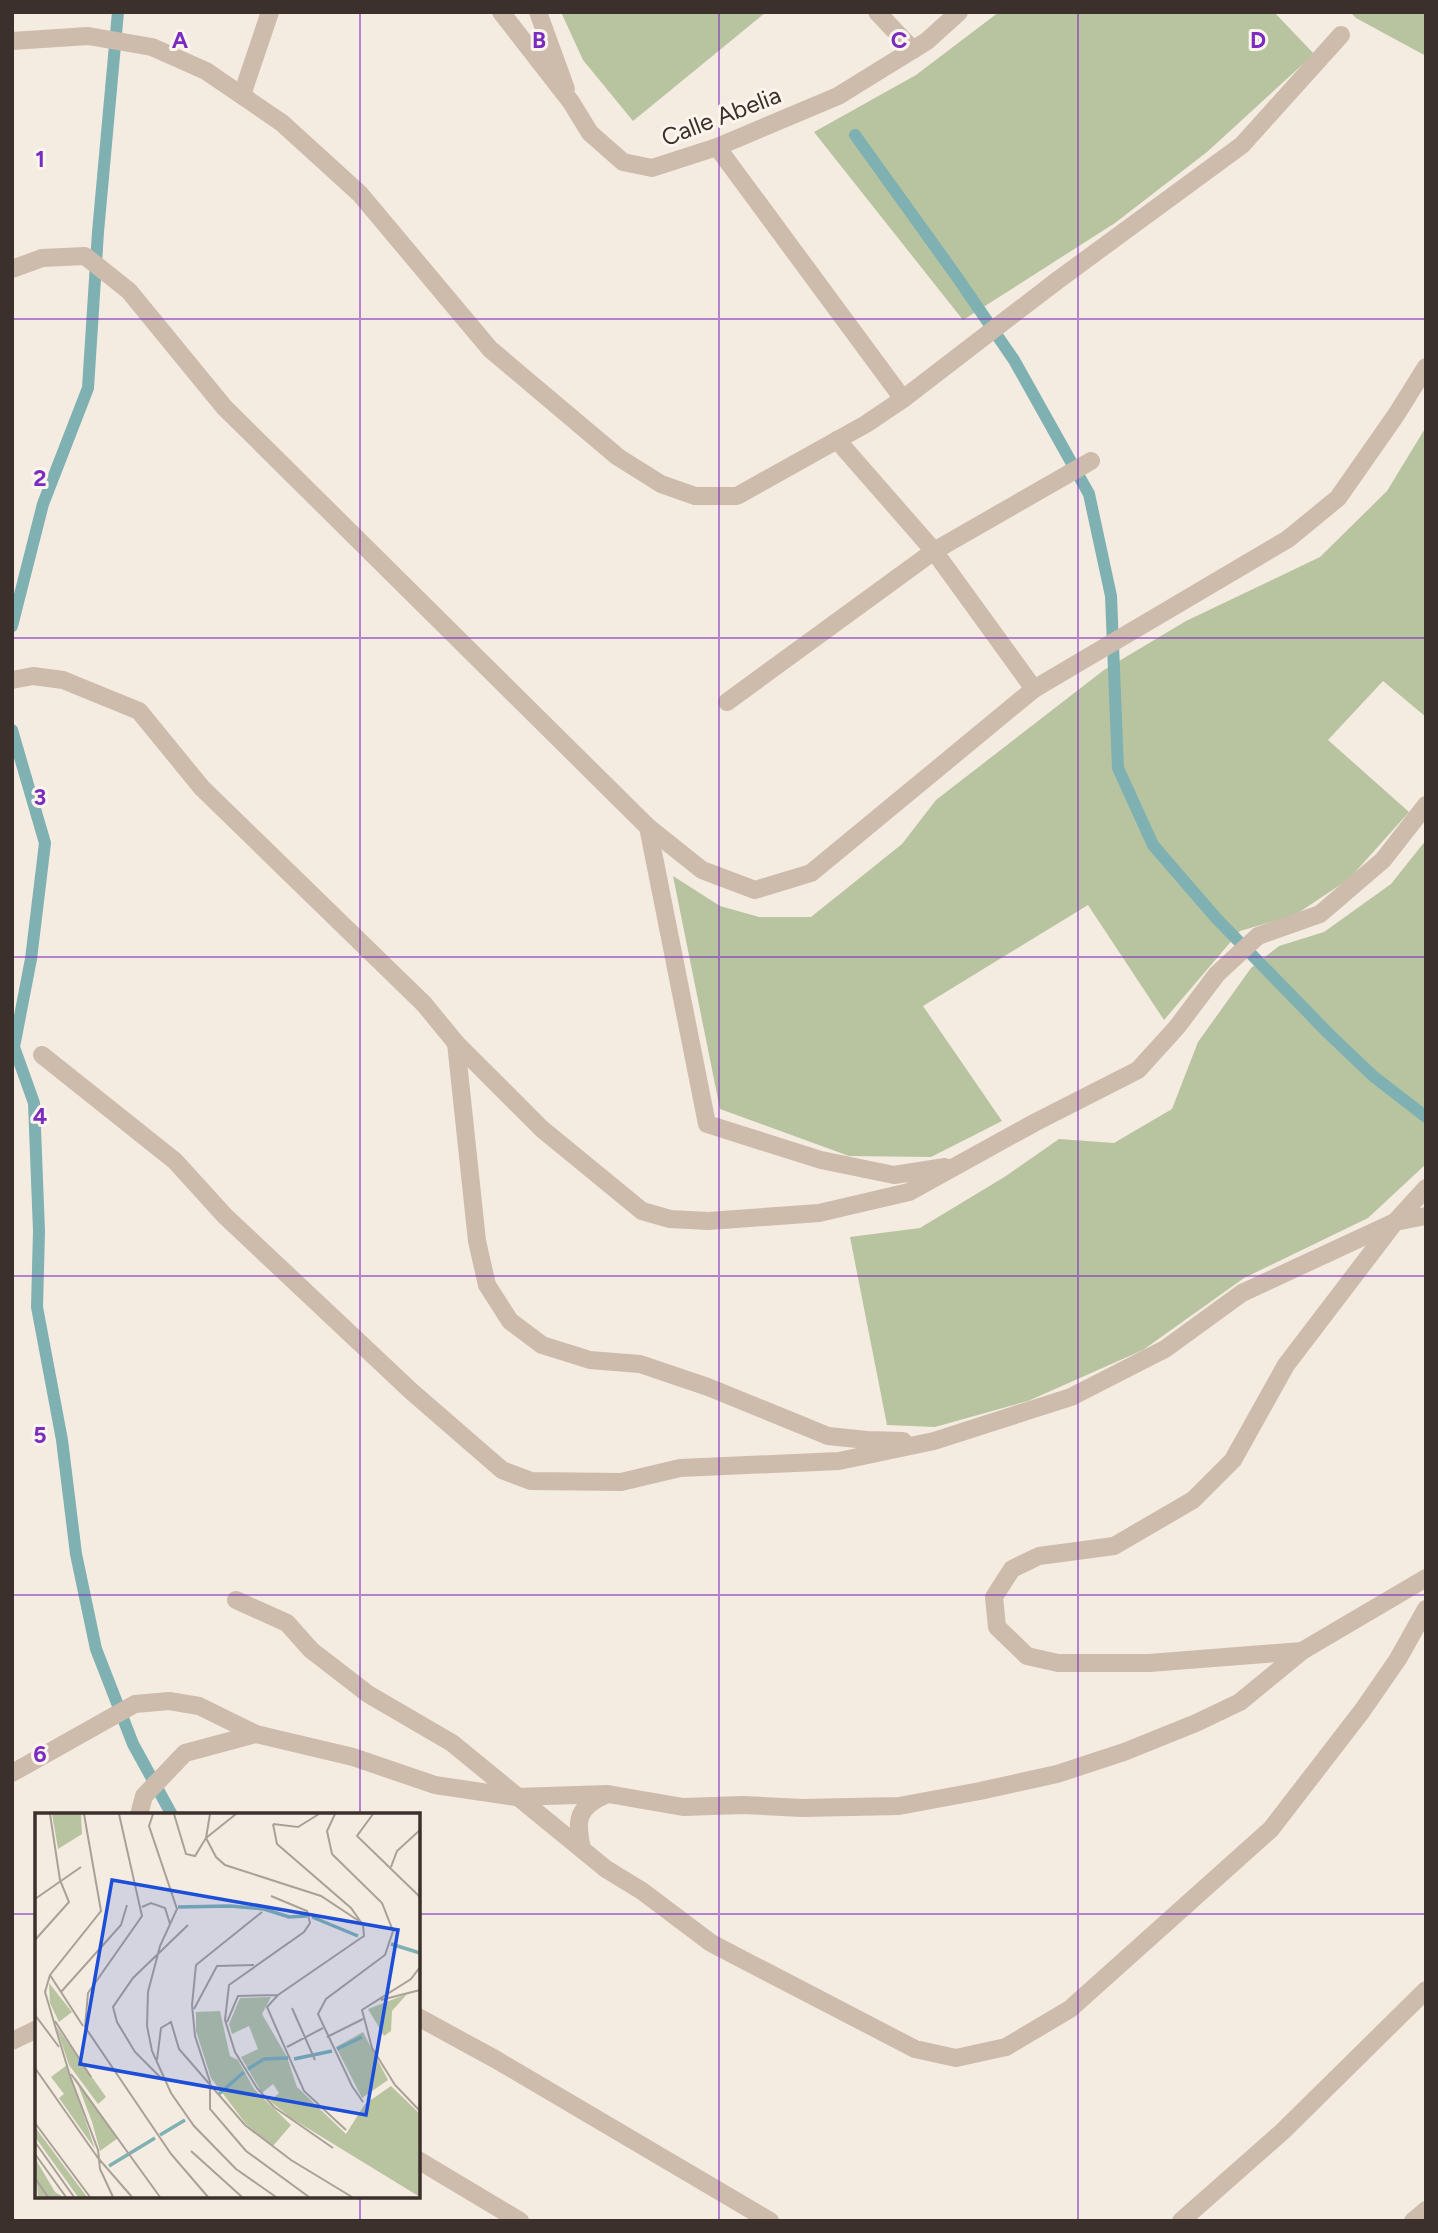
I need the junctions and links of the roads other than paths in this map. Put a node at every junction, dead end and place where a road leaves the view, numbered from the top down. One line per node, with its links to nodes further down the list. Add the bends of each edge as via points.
1 (270, 12): 9 (street)
2 (500, 12): 10 (street, Calle Abelia)
3 (538, 12): 10 (street)
4 (877, 12): 8 (street)
5 (959, 12): 8 (street, Calle Abelia)
6 (1341, 35): 14 (street, via 1242,145)
7 (12, 41): 9 (street, via 88,36 152,47 206,71)
8 (913, 50): 11 (street, Calle Abelia, via 838,96)
9 (242, 95): 15 (street, via 282,123 360,194 490,349 618,457 662,484 695,496 737,496)
10 (571, 102): 11 (street, Calle Abelia, via 590,133 623,162 652,168)
11 (716, 147): 14 (street)
12 (12, 269): 22 (street, via 42,258 85,256 129,291 224,407)
13 (1426, 367): 19 (street, via 1338,498 1288,539)
14 (902, 399): 15 (street)
15 (837, 440): 17 (street)
16 (1091, 461): 17 (street)
17 (934, 551): 19 (street); 20 (street)
18 (12, 680): 23 (street, via 33,676 63,680 139,711 202,788 424,1004)
19 (1034, 689): 22 (street, via 811,873 755,890 702,870)
20 (727, 702)
21 (1426, 805): 25 (street, via 1382,860 1320,914 1258,936 1227,964 1138,1070)
22 (648, 827): 25 (street, via 707,1124 821,1160 894,1175)
23 (456, 1043): 25 (street, via 542,1129 642,1211 670,1219 708,1221 819,1213 909,1192); 29 (street, via 477,1241 487,1286 510,1321 542,1345 590,1360 640,1364 828,1436)
24 (42, 1055): 29 (street, via 175,1161 225,1216 502,1471 531,1481 621,1482 680,1468 839,1461)
25 (961, 1164)
26 (1426, 1188): 28 (street)
27 (1426, 1216): 28 (street)
28 (1395, 1222): 29 (street, via 1242,1293 1165,1349 1071,1397); 33 (street, via 1286,1365 1233,1460 1193,1500 1114,1546 1039,1556 1012,1569 994,1597 997,1627 1027,1656 1058,1663 1149,1663)
29 (934, 1441)
30 (1426, 1578): 33 (street)
31 (236, 1600): 37 (street, via 287,1623 311,1650 368,1694 452,1743)
32 (1426, 1609): 39 (street, via 1362,1711 1271,1829 1070,2009 1006,2047 956,2058 915,2049 711,1943)
33 (1302, 1651): 36 (street, via 1240,1702 1196,1723 1057,1774 981,1791 899,1806 802,1808 683,1807)
34 (256, 1734): 35 (street, via 199,1706 169,1701 135,1704); 37 (street, via 353,1757 435,1785); 38 (street, via 185,1754 144,1796)
35 (12, 1773)
36 (608, 1794): 37 (street); 39 (street, via 582,1810 577,1825)
37 (516, 1797): 39 (street)
38 (140, 1813)
39 (582, 1849)
40 (1426, 1990): 48 (street, via 1282,2132)
41 (420, 2019): 47 (street)
42 (35, 2030): 43 (street)
43 (12, 2040)
44 (420, 2161): 46 (street)
45 (1426, 2210): 49 (street)
46 (520, 2221)
47 (770, 2221)
48 (1181, 2221)
49 (1413, 2221)

